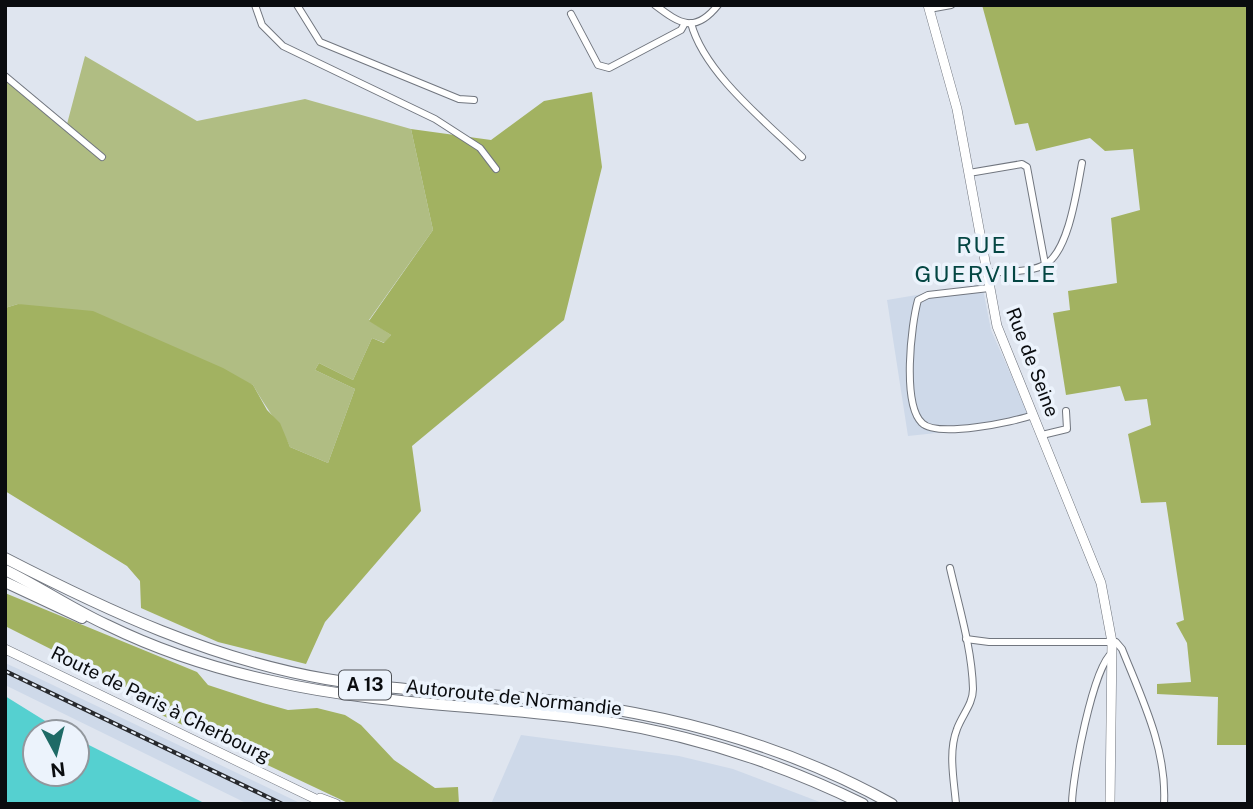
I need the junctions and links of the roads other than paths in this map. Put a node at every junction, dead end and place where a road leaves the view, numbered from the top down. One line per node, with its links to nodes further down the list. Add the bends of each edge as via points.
1 (255, 5): 14 (street, via 262,25 283,46 435,118 480,148)
2 (297, 5): 10 (street, via 320,42 459,99)
3 (655, 5): 8 (street)
4 (718, 5): 8 (street, via 704,20)
5 (951, 5): 6 (street)
6 (928, 7): 15 (street, Rue de Seine, via 957,109)
7 (570, 14): 8 (street, via 598,65 609,68)
8 (688, 23): 11 (street, via 732,88)
9 (5, 76): 12 (street)
10 (474, 100)
11 (802, 157)
12 (102, 158)
13 (1082, 163): 16 (street, via 1065,234 1056,256)
14 (496, 169)
15 (969, 173): 16 (street, via 1027,167); 17 (street, Rue de Seine)
16 (1045, 264): 17 (street)
17 (986, 274): 18 (street, Rue de Seine)
18 (989, 288): 20 (street, Rue de Seine, via 998,326); 20 (street, via 918,300 910,365 916,415 934,429 1011,423)
19 (1066, 411): 21 (street, via 1067,429)
20 (1033, 415): 21 (street, Rue de Seine)
21 (1042, 435): 28 (street, Rue de Seine, via 1101,583)
22 (5, 558): 35 (highway, Autoroute de Normandie / A 13, via 157,632 267,666 377,687 604,708 658,718 764,747)
23 (950, 568): 27 (street)
24 (5, 569): 26 (highway, Autoroute de Normandie / A 13)
25 (5, 582): 26 (highway, via 80,618)
26 (106, 625): 34 (highway, Autoroute de Normandie / A 13, via 223,668 319,691 657,732 760,760)
27 (966, 639): 28 (street); 36 (street, via 973,691 953,748)
28 (1112, 642): 30 (street, Rue de Seine); 39 (street, via 1122,649 1154,726 1166,783)
29 (5, 649): 31 (street, Route de Paris à Cherbourg)
30 (1112, 653): 37 (street, via 1100,669 1081,741); 38 (street, Rue de Seine)
31 (302, 791): 32 (street, Route de Paris à Cherbourg); 33 (street, Route de Paris à Cherbourg)
32 (326, 804)
33 (336, 804)
34 (863, 804)
35 (892, 804)
36 (956, 804)
37 (1072, 804)
38 (1110, 804)
39 (1164, 804)

